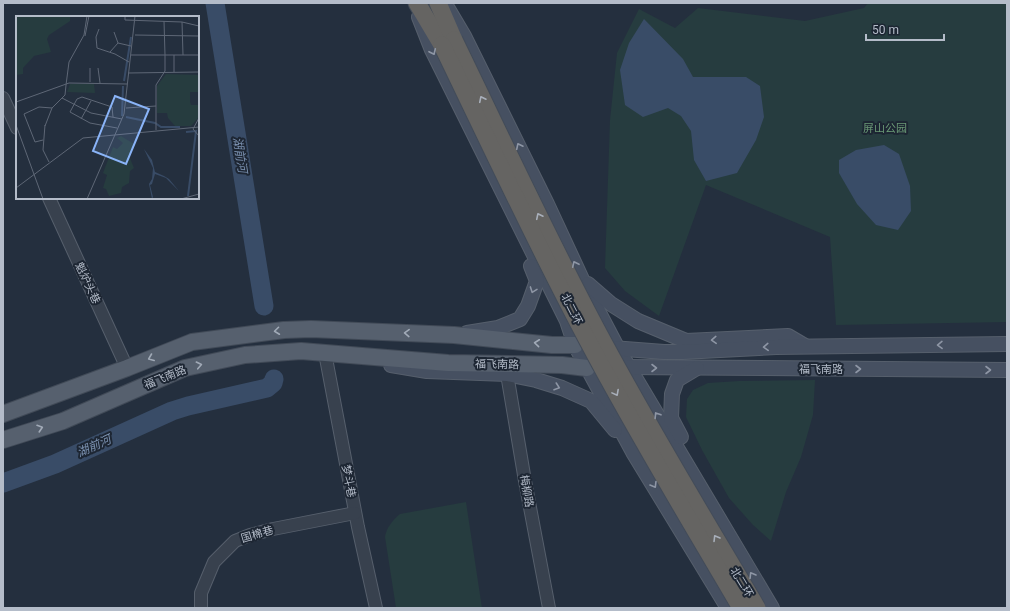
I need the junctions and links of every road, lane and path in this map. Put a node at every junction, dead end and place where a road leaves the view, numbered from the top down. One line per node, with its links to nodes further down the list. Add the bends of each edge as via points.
1 (416, 3): 4 (highway, 北二环); 7 (main road, one-way to 7, via 432,50)
2 (438, 3): 4 (highway, 北二环)
3 (444, 3): 9 (main road, one-way to 3, via 464,36)
4 (448, 42): 35 (highway, 北二环, one-way to 35, bridge, via 552,271 629,416); 36 (highway, 北二环, one-way to 4, bridge, via 636,404)
5 (3, 98): 6 (street)
6 (16, 126)
7 (501, 189): 10 (main road); 12 (main road, one-way to 12, via 537,281 520,319 498,328)
8 (49, 199): 19 (street, 魁炉头巷)
9 (559, 228): 10 (main road); 11 (main road, one-way to 9)
10 (528, 244): 14 (main road, via 567,321)
11 (583, 279): 15 (main road, one-way to 11, via 788,336 686,341 638,321 611,304); 16 (main road)
12 (454, 335): 14 (main road, 福飞南路, one-way to 12); 19 (main road, 福飞南路, one-way to 19, via 284,330 192,342)
13 (1007, 344): 15 (main road, 福飞南路, one-way to 15)
14 (576, 345): 16 (main road, 福飞南路); 26 (main road)
15 (806, 346): 16 (main road, 福飞南路, one-way to 16, via 676,352)
16 (618, 349): 18 (main road)
17 (325, 353): 20 (main road, 福飞南路, via 448,363 562,365); 23 (main road, via 427,371); 25 (main road, 福飞南路, one-way to 17, via 63,421 185,368 245,355 301,351); 29 (street, 梦斗巷)
18 (628, 367): 20 (main road, 福飞南路); 21 (main road, 福飞南路, one-way to 21); 27 (main road, one-way to 18, via 669,432)
19 (127, 368): 24 (main road, 福飞南路)
20 (587, 368)
21 (696, 368): 22 (main road, 福飞南路, one-way to 22); 30 (main road, via 677,380 672,394 671,418 738,537)
22 (1007, 370)
23 (507, 374): 26 (main road, one-way to 26, via 562,388 591,401); 33 (street, 梅柳路)
24 (3, 414)
25 (3, 440)
26 (633, 452): 28 (main road, one-way to 28)
27 (696, 482): 28 (main road); 30 (main road)
28 (664, 502): 34 (main road)
29 (355, 513): 31 (street, 国棉巷, via 273,529 235,540 214,562 202,593); 32 (street, 梦斗巷)
30 (737, 549): 37 (main road, one-way to 30)
31 (201, 608)
32 (376, 608)
33 (549, 608)
34 (728, 608)
35 (741, 608)
36 (757, 608)
37 (772, 608)

